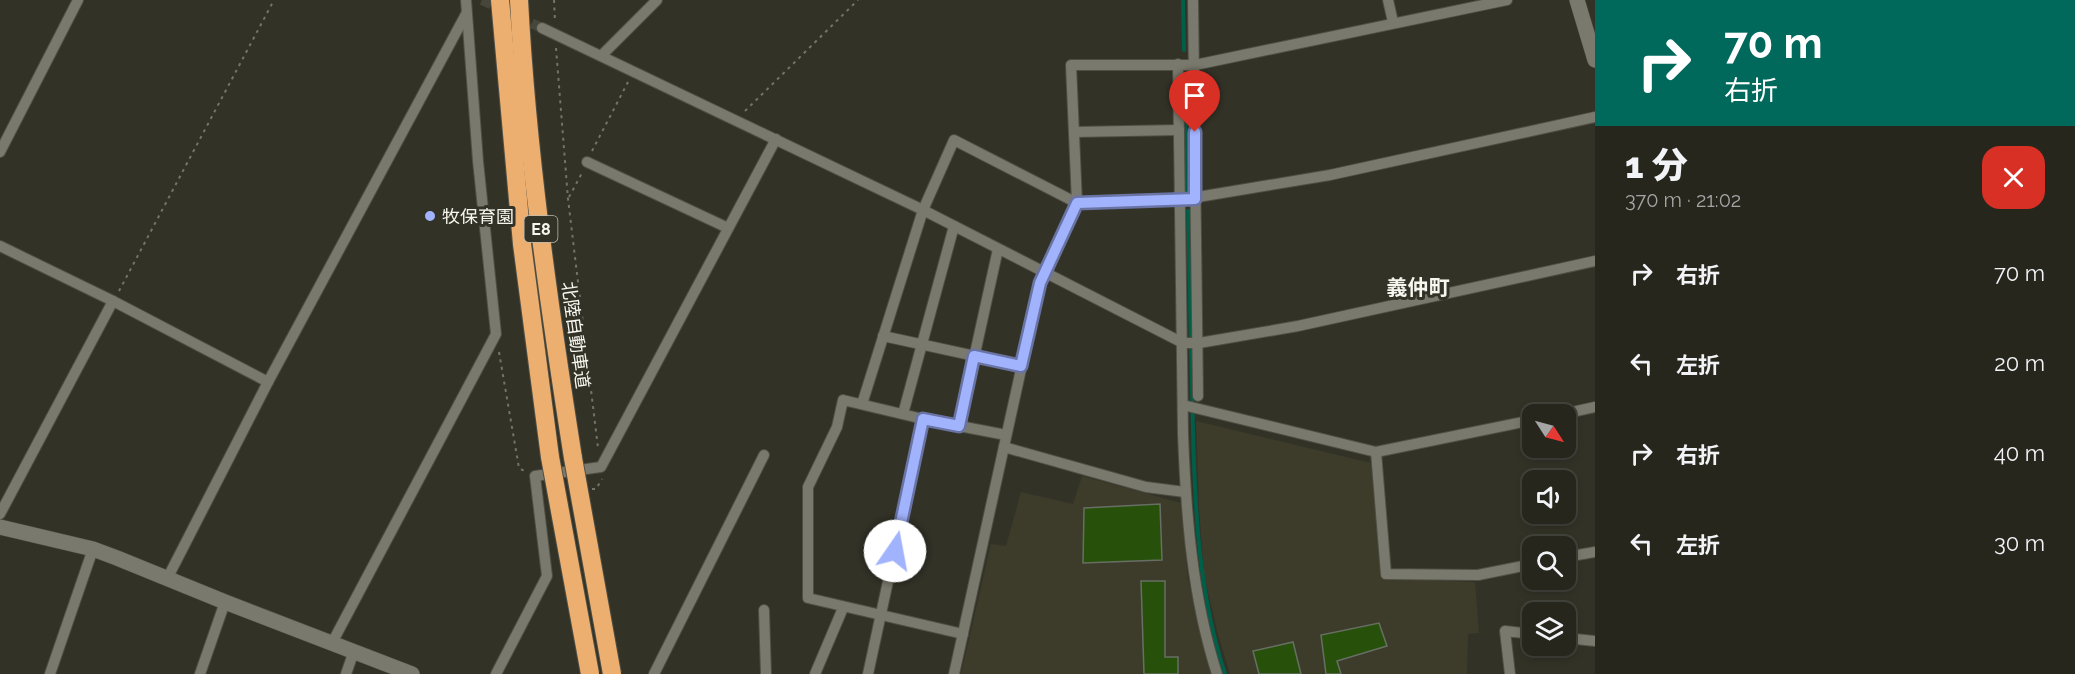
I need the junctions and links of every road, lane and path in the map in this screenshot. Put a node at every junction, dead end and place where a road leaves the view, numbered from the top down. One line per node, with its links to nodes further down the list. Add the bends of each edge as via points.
1 (78, 0): 28 (street)
2 (274, 0): 41 (path)
3 (466, 0): 14 (street)
4 (500, 0): 88 (highway, E8, bridge, via 522,244 550,457)
5 (519, 0): 89 (highway, 北陸自動車道 / E8, bridge, via 536,190 557,354)
6 (554, 0): 17 (path)
7 (657, 0): 18 (street)
8 (858, 0): 24 (path)
9 (1193, 0): 21 (street)
10 (1388, 0): 15 (street)
11 (1507, 0): 13 (street)
12 (1577, 0): 19 (street)
13 (1464, 4): 15 (street)
14 (466, 14): 42 (street); 49 (street)
15 (1393, 22): 21 (street)
16 (542, 28): 17 (street)
17 (555, 34): 18 (street); 30 (path)
18 (601, 56): 22 (street)
19 (1595, 60)
20 (1178, 64): 21 (street); 25 (street); 26 (street, via 1071,65)
21 (1195, 65): 31 (street)
22 (634, 71): 24 (street); 29 (path)
23 (1595, 117): 31 (street, via 1330,175)
24 (736, 120): 27 (street)
25 (1179, 130): 26 (street); 32 (street)
26 (1074, 132): 33 (street)
27 (776, 139): 34 (street); 36 (street)
28 (0, 152)
29 (587, 162): 30 (path); 36 (street)
30 (568, 199): 62 (path)
31 (1195, 199): 32 (street); 45 (street)
32 (1180, 201): 33 (street); 44 (street)
33 (1077, 203): 34 (street, via 954,140); 40 (street)
34 (923, 210): 35 (street); 43 (street)
35 (954, 226): 38 (street); 46 (street)
36 (728, 228): 62 (street)
37 (0, 246): 41 (street)
38 (998, 249): 40 (street); 47 (street)
39 (1595, 261): 45 (street, via 1298,326)
40 (1044, 273): 44 (street); 48 (street)
41 (113, 301): 49 (street); 66 (street)
42 (496, 334): 63 (path, via 519,468); 81 (street)
43 (883, 336): 46 (street); 51 (street)
44 (1183, 343): 45 (street); 52 (street)
45 (1199, 343): 50 (street)
46 (921, 344): 47 (street); 55 (street)
47 (974, 356): 48 (street); 58 (street)
48 (1021, 366): 59 (street)
49 (268, 382): 72 (street)
50 (1198, 402): 52 (street); 60 (street)
51 (862, 404): 55 (street); 74 (street, via 843,400 837,427 808,487 808,598)
52 (1183, 405): 65 (street)
53 (1595, 407): 54 (street)
54 (1576, 411)
55 (903, 414): 56 (street)
56 (923, 419): 58 (street); 76 (street)
57 (1522, 422): 60 (street)
58 (959, 426): 59 (street)
59 (1005, 441): 65 (street, via 1146,487); 78 (street)
60 (1376, 452): 71 (street, via 1386,574 1478,575)
61 (764, 455): 90 (street)
62 (601, 473): 63 (street); 64 (path, via 596,489)
63 (535, 476): 87 (street, via 547,576)
64 (590, 490)
65 (1185, 492): 95 (street, via 1193,577)
66 (0, 514)
67 (0, 527): 68 (street)
68 (93, 549): 72 (street); 83 (street)
69 (1595, 552): 70 (street)
70 (1576, 555)
71 (1522, 566)
72 (167, 579): 73 (street)
73 (225, 602): 81 (street); 84 (street)
74 (843, 608): 76 (street); 92 (street)
75 (764, 610): 91 (street)
76 (882, 616): 78 (street); 93 (street)
77 (1522, 633): 96 (street, via 1505,631)
78 (963, 634): 94 (street)
79 (1576, 639): 80 (street)
80 (1595, 641)
81 (332, 643): 82 (street)
82 (354, 651): 85 (street); 86 (street)
83 (50, 674)
84 (200, 674)
85 (346, 674)
86 (412, 674)
87 (496, 674)
88 (590, 674)
89 (612, 674)
90 (654, 674)
91 (766, 674)
92 (815, 674)
93 (868, 674)
94 (954, 674)
95 (1217, 674)
96 (1510, 674)

